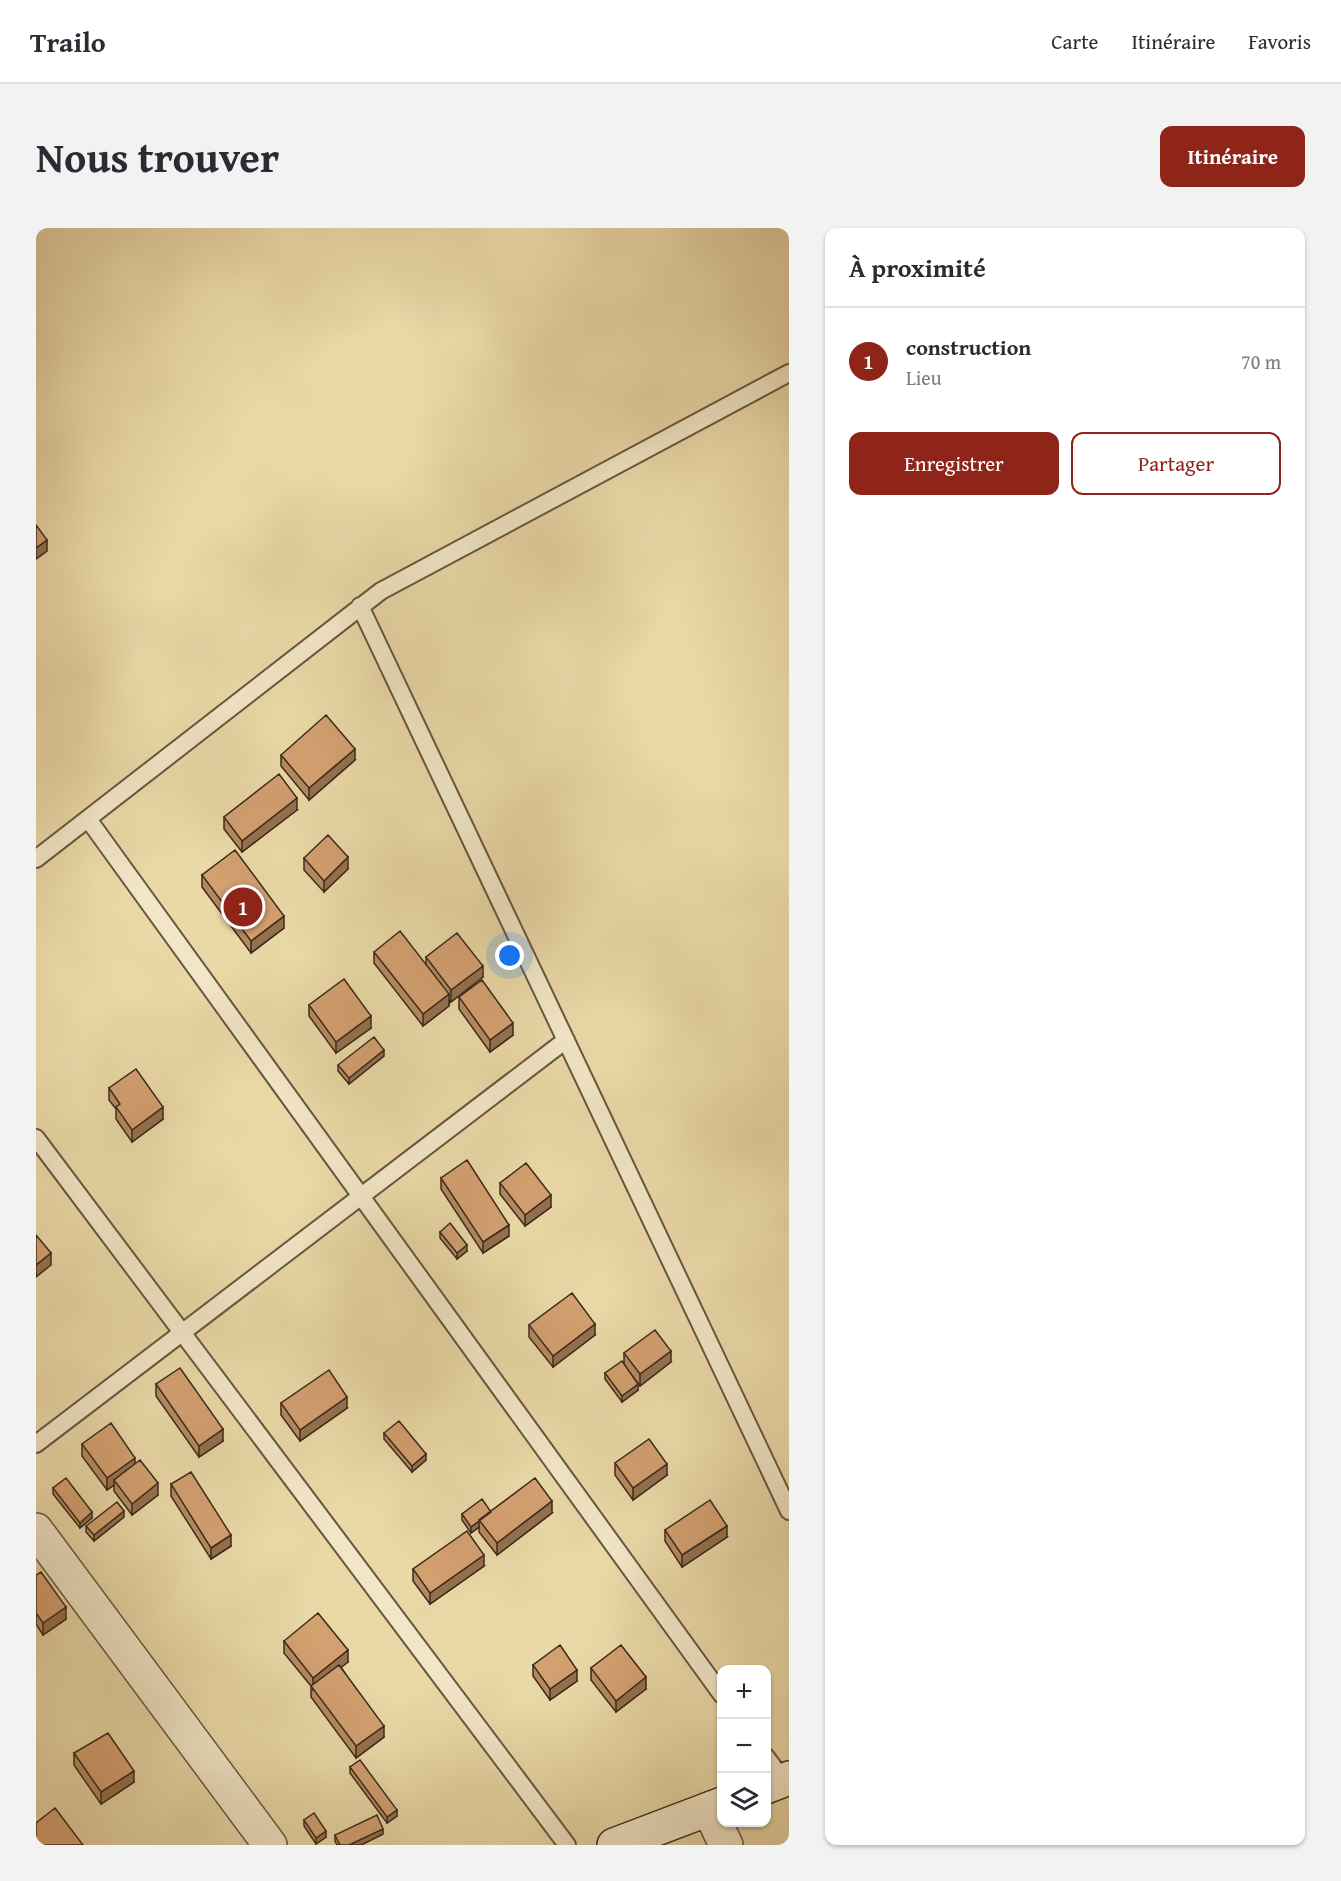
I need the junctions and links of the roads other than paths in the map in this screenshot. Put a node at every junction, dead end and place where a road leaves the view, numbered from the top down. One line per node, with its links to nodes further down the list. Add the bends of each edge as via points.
1 (789, 373): 2 (lane, via 381,591)
2 (360, 606): 3 (lane); 5 (lane)
3 (88, 819): 4 (lane); 7 (lane)
4 (36, 860)
5 (566, 1040): 7 (lane); 10 (lane)
6 (36, 1138): 8 (lane)
7 (361, 1196): 8 (lane); 12 (lane)
8 (182, 1333): 9 (lane); 15 (lane)
9 (36, 1444)
10 (789, 1511)
11 (36, 1530): 14 (street)
12 (717, 1688)
13 (715, 1806): 16 (street); 17 (street)
14 (270, 1845)
15 (567, 1845)
16 (614, 1845)
17 (726, 1845)

